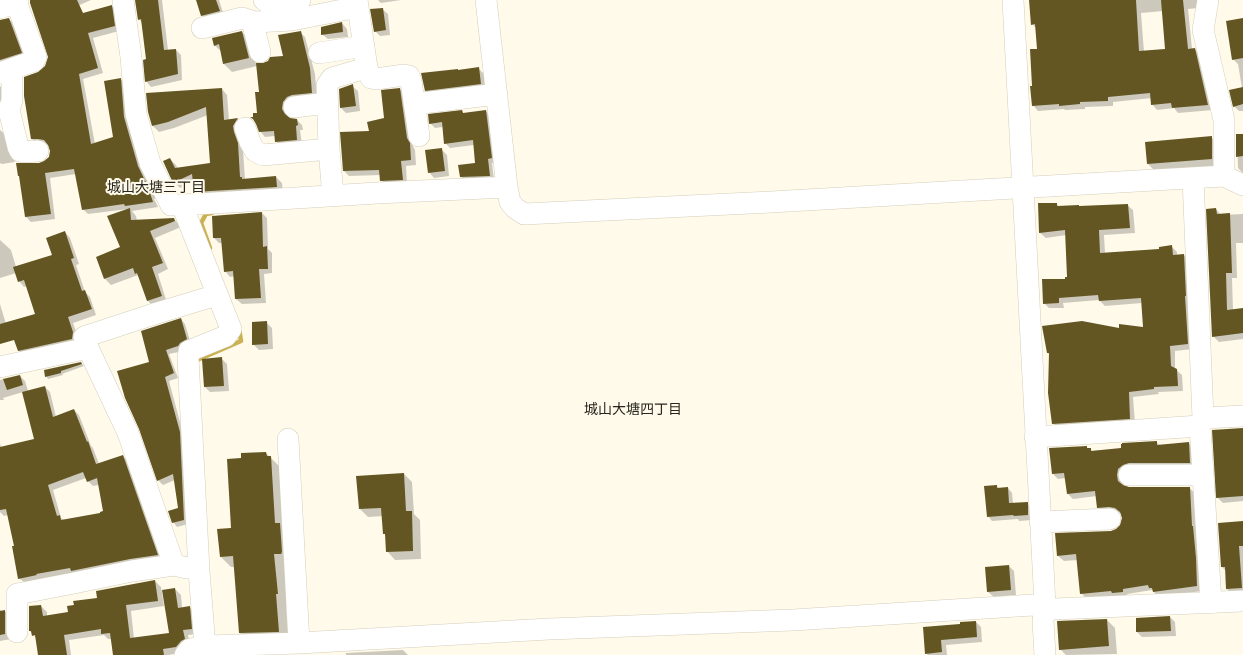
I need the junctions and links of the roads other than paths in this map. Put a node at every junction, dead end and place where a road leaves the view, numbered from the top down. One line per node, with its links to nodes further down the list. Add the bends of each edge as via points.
1 (123, 0): 30 (street, via 136,114 150,163 171,205)
2 (264, 0): 3 (street, via 276,4)
3 (300, 0)
4 (486, 0): 17 (street)
5 (1013, 0): 28 (street)
6 (1208, 0): 24 (street, via 1203,30 1224,120)
7 (12, 3): 15 (street, via 17,4 36,57 34,61)
8 (357, 3): 9 (street, via 292,20); 11 (street)
9 (255, 22): 10 (street, via 242,18); 12 (street, via 254,29)
10 (202, 28)
11 (364, 46): 13 (street); 14 (street)
12 (260, 52)
13 (320, 53)
14 (367, 68): 16 (street, via 332,78); 18 (street, via 371,78 376,79 409,76)
15 (5, 71): 23 (street, via 12,76 12,100 9,110 18,147 23,152)
16 (327, 94): 19 (street); 22 (street)
17 (497, 94): 18 (street); 27 (street)
18 (414, 104): 21 (street)
19 (294, 107)
20 (246, 128): 22 (street, via 255,151 263,155)
21 (419, 136)
22 (329, 149): 29 (street)
23 (38, 151)
24 (1224, 176): 25 (street); 26 (street)
25 (1193, 178): 28 (street); 35 (street)
26 (1243, 185)
27 (507, 187): 28 (street, via 510,202 524,214); 29 (street)
28 (1023, 188): 36 (street)
29 (333, 196): 30 (street)
30 (182, 205): 31 (street)
31 (217, 295): 32 (street, via 84,337); 43 (street, via 231,329 226,336 190,350 188,358)
32 (88, 348): 33 (street); 42 (street, via 128,433)
33 (0, 367)
34 (1243, 416): 35 (street)
35 (1202, 422): 36 (street); 39 (street)
36 (1035, 437): 41 (street)
37 (288, 439): 48 (street)
38 (1129, 475): 39 (street)
39 (1203, 476): 45 (street)
40 (1110, 519): 41 (street)
41 (1040, 522): 46 (street)
42 (174, 565): 43 (street); 47 (street, via 17,594)
43 (199, 571): 49 (street)
44 (1243, 601): 45 (street)
45 (1211, 603): 46 (street)
46 (1045, 608): 48 (street, via 1033,606); 51 (street)
47 (17, 632)
48 (299, 643): 49 (street)
49 (205, 647): 50 (street, via 190,649)
50 (185, 655)
51 (1045, 655)

